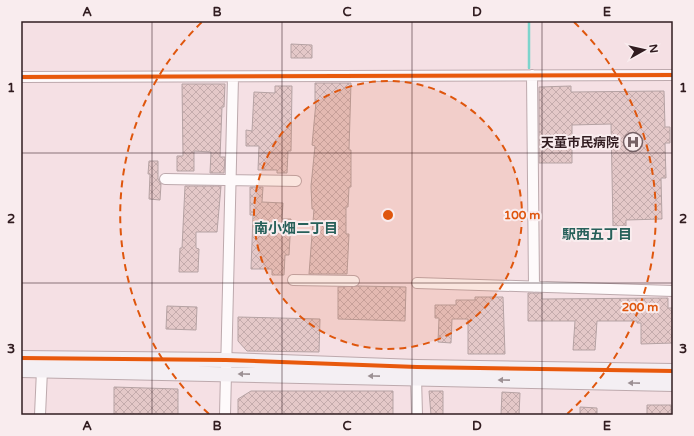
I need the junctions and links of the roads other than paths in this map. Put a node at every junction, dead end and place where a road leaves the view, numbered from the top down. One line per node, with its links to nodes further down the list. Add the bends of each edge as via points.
1 (532, 75): 2 (street); 4 (street); 11 (street)
2 (673, 75)
3 (21, 77): 4 (street)
4 (233, 77): 6 (street)
5 (165, 179): 6 (street)
6 (230, 180): 7 (street); 14 (street)
7 (296, 181)
8 (293, 280): 9 (street)
9 (354, 281)
10 (417, 283): 11 (street)
11 (534, 287): 12 (street)
12 (673, 291)
13 (21, 358): 14 (street)
14 (226, 366): 16 (street); 17 (street); 18 (street, one-way to 14); 21 (street)
15 (21, 370): 16 (street)
16 (42, 370): 20 (street)
17 (673, 371)
18 (416, 377): 19 (street, one-way to 18); 22 (street)
19 (673, 384)
20 (40, 415)
21 (225, 415)
22 (417, 415)

